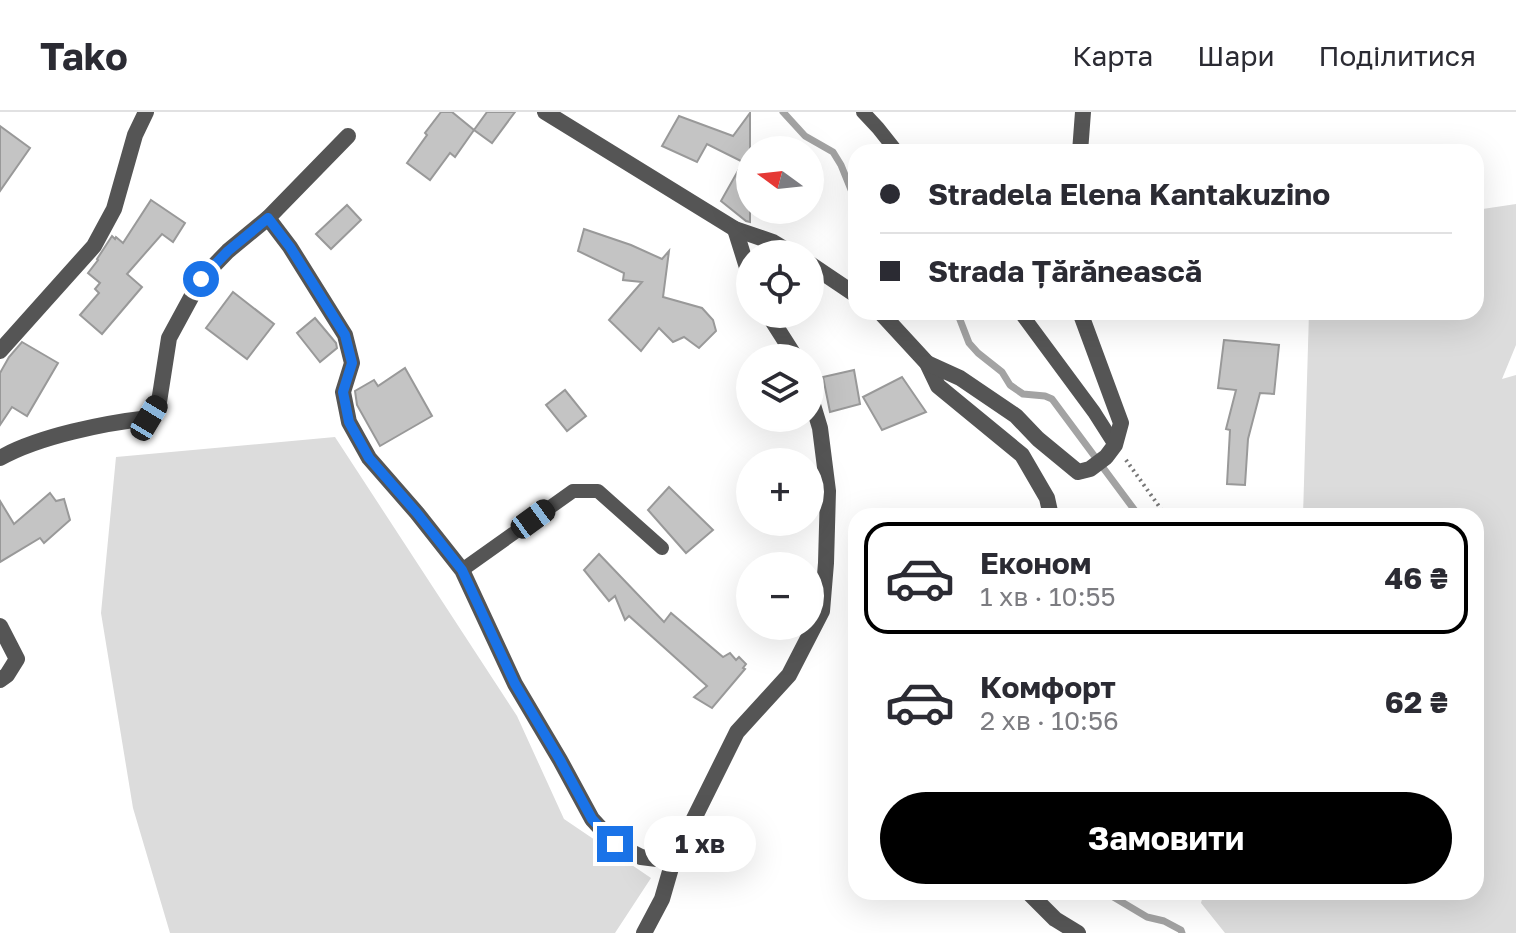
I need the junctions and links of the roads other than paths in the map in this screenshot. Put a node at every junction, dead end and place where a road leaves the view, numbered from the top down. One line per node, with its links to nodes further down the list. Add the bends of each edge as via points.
1 (146, 112): 17 (street, via 114,209 94,246)
2 (545, 112): 9 (street)
3 (863, 112): 6 (lane)
4 (1083, 112): 7 (street)
5 (348, 136): 8 (street)
6 (891, 144)
7 (1081, 144)
8 (268, 218): 21 (street, via 201,279 169,338 159,402 149,418 42,440); 24 (street, via 345,335 352,363 343,392 349,422 369,458)
9 (735, 229): 10 (street); 11 (street)
10 (738, 240)
11 (767, 240)
12 (824, 273): 13 (street)
13 (848, 290)
14 (887, 320): 18 (street)
15 (1026, 320): 20 (lane, via 1094,412)
16 (1083, 320): 20 (street, via 1121,423)
17 (0, 351)
18 (927, 363): 20 (street, via 1016,416 1078,472); 22 (street, via 938,386 1022,455)
19 (821, 432): 27 (street, via 828,491 822,611 789,675 737,732)
20 (1111, 451)
21 (0, 458)
22 (1049, 508)
23 (662, 548): 24 (lane, via 598,491 573,491)
24 (462, 570): 27 (street, via 515,684 592,819 615,844 641,857)
25 (0, 626): 26 (street, via 17,659)
26 (0, 680)
27 (673, 861): 29 (street)
28 (1036, 900): 30 (street)
29 (644, 933)
30 (1078, 933)

